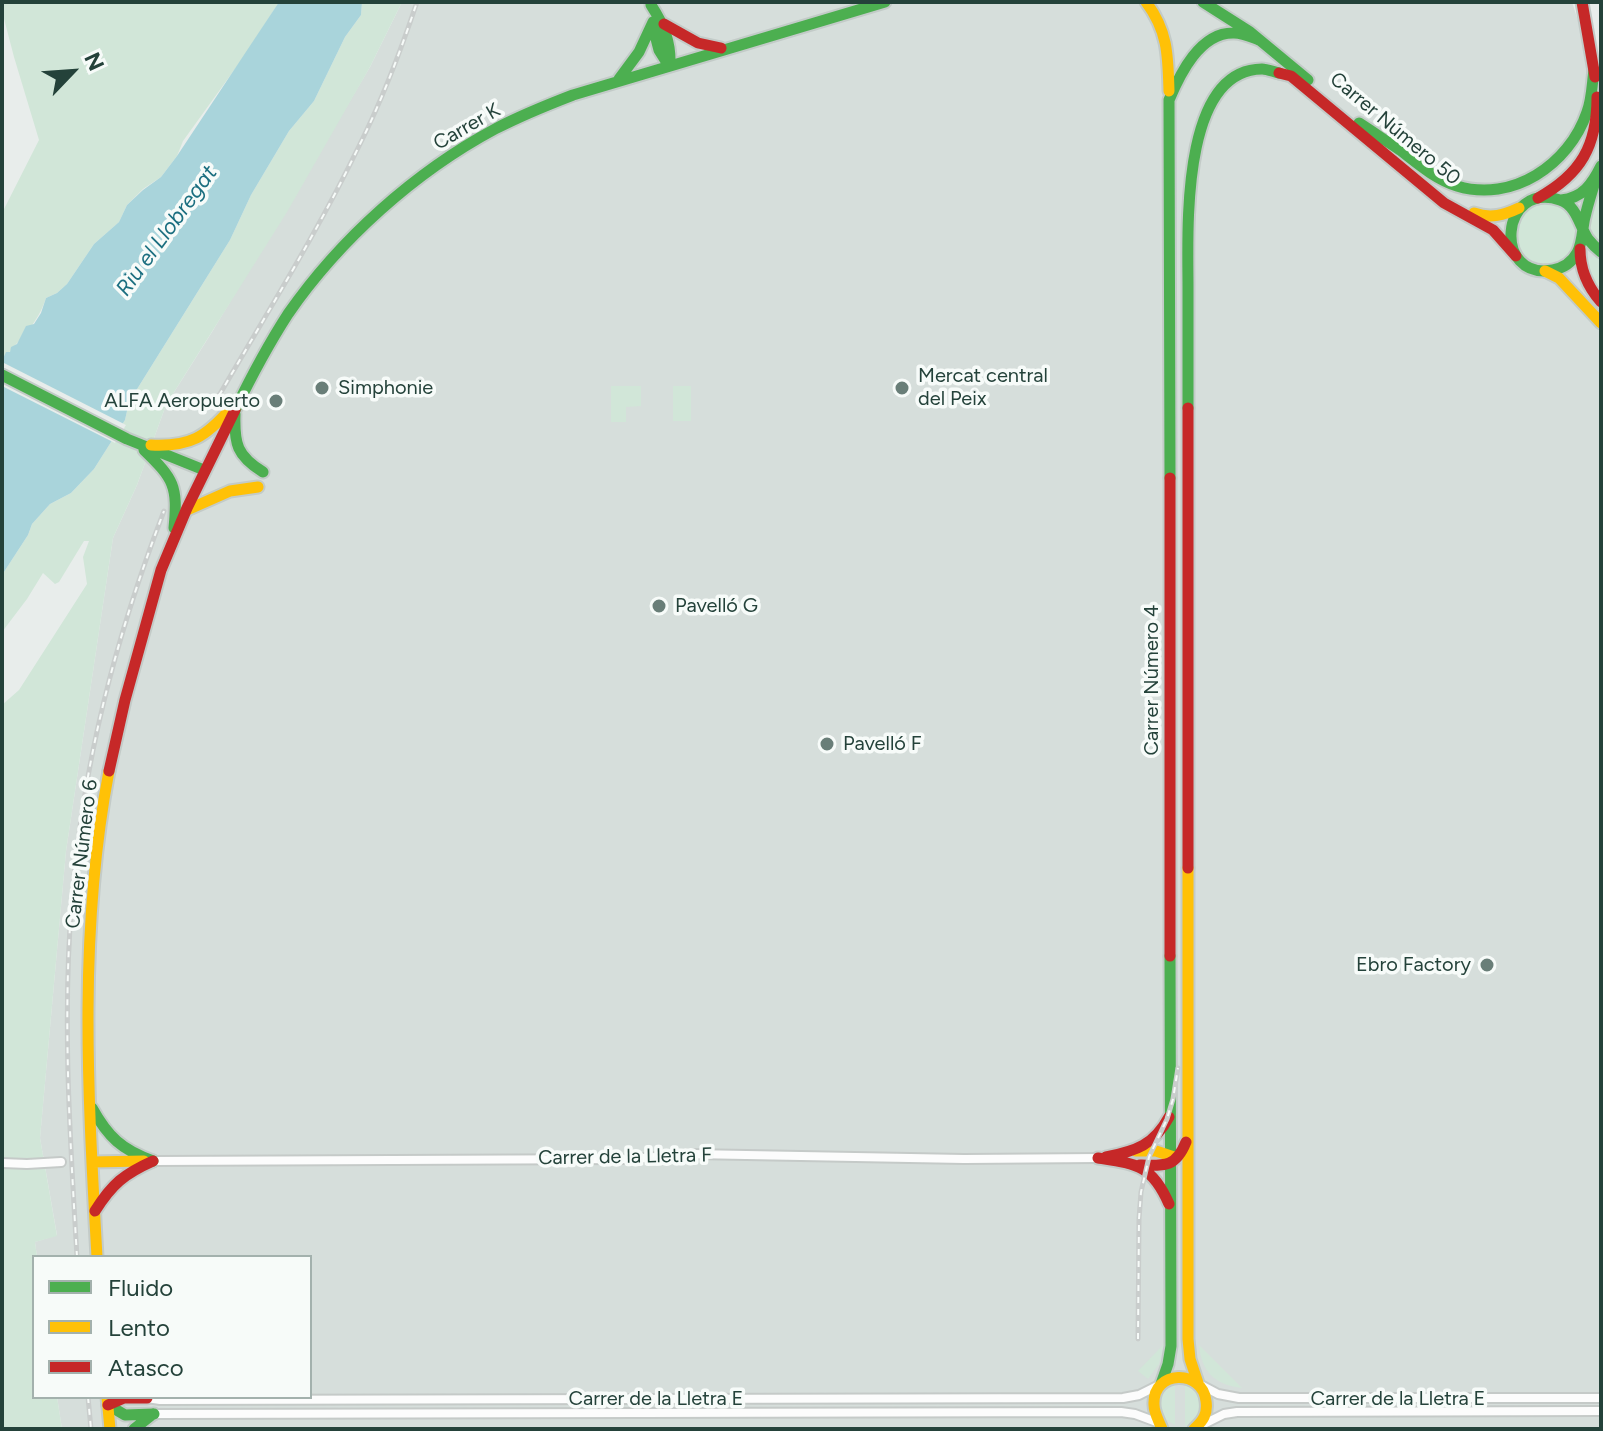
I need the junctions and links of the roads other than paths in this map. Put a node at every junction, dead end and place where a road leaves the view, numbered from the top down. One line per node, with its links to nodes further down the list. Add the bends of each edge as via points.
1 (885, 2): 9 (main road, Carrer K)
2 (1146, 2): 15 (main road, via 1166,36)
3 (1203, 2): 8 (main road)
4 (1585, 2): 7 (main road)
5 (651, 4): 6 (main road)
6 (658, 23): 9 (main road, via 693,42); 11 (main road, via 670,38); 14 (main road)
7 (1592, 37): 10 (main road); 13 (main road)
8 (1259, 40): 15 (main road, Carrer Número 4, via 1229,33 1210,41 1179,76); 16 (main road, Carrer Número 50)
9 (729, 48): 11 (main road, Carrer K)
10 (1601, 53)
11 (670, 66): 14 (main road, Carrer K)
12 (1264, 68): 24 (main road, Carrer Número 50, via 1298,81 1432,194 1493,230); 39 (main road, Carrer Número 4, via 1232,77 1213,100 1198,138 1188,204)
13 (1594, 70): 16 (main road, via 1586,118 1561,155 1531,179 1499,190 1470,191 1444,181); 18 (main road, via 1596,126 1588,148 1567,180)
14 (618, 80): 29 (main road, Carrer K, via 554,101 477,139 388,203 298,301)
15 (1169, 100): 38 (main road, Carrer Número 4)
16 (1359, 123): 20 (main road, Carrer Número 50, via 1462,207 1492,218)
17 (1599, 171): 19 (main road, via 1582,195); 21 (main road)
18 (1538, 198): 19 (main road); 20 (main road)
19 (1560, 200): 21 (main road, via 1572,208)
20 (1519, 208): 24 (main road, via 1510,228)
21 (1582, 230): 22 (main road); 23 (main road)
22 (1580, 246): 25 (main road, via 1566,265); 26 (main road, via 1583,274)
23 (1601, 252)
24 (1516, 256): 25 (main road, via 1528,267)
25 (1544, 271): 27 (main road, via 1559,278)
26 (1601, 302)
27 (1601, 323)
28 (2, 375): 31 (main road)
29 (242, 394): 30 (main road, Carrer K); 31 (main road, via 196,441)
30 (235, 410): 32 (main road, Carrer K); 33 (main road, via 237,447 245,461)
31 (138, 444): 32 (main road); 36 (main road, via 174,484 178,500)
32 (204, 470): 35 (main road, Carrer Número 6)
33 (263, 472)
34 (258, 487): 35 (main road, via 216,494)
35 (187, 510): 36 (main road, Carrer Número 6)
36 (173, 540): 37 (main road, Carrer Número 6, via 130,677 99,836 90,924)
37 (90, 1105): 43 (main road, via 115,1142); 45 (main road, Carrer Número 6)
38 (1171, 1111): 40 (main road, via 1157,1135); 42 (main road, Carrer Número 4)
39 (1189, 1133): 42 (main road, via 1182,1154); 48 (main road, Carrer Número 4)
40 (1136, 1151): 41 (main road); 42 (main road, via 1156,1151)
41 (1098, 1158): 43 (street, Carrer de la Lletra F, via 692,1154 631,1159); 47 (main road)
42 (1173, 1159): 47 (main road, via 1152,1166); 48 (main road); 49 (main road, Carrer Número 4)
43 (153, 1161): 45 (main road); 50 (main road, via 120,1177)
44 (61, 1162): 46 (street)
45 (92, 1162): 50 (main road, Carrer Número 6)
46 (2, 1163)
47 (1135, 1164): 49 (main road, via 1159,1183)
48 (1188, 1176): 52 (main road, Carrer Número 4, via 1188,1339)
49 (1171, 1209): 53 (main road, Carrer Número 4, via 1171,1354)
50 (94, 1211): 51 (main road, Carrer Número 6)
51 (97, 1255)
52 (1198, 1383): 53 (main road, via 1178,1376); 54 (street, Carrer de la Lletra E, via 1239,1398); 60 (main road, Carrer Número 4, via 1208,1405)
53 (1161, 1384): 55 (street, Carrer de la Lletra E, via 1123,1398); 59 (main road, Carrer Número 4, via 1152,1402)
54 (1601, 1398)
55 (153, 1399)
56 (108, 1401): 58 (main road, via 125,1415); 61 (main road)
57 (1601, 1411): 60 (street, Carrer de la Lletra E, via 1237,1412)
58 (154, 1414): 59 (street, Carrer de la Lletra E, via 1121,1412); 62 (main road)
59 (1162, 1427)
60 (1196, 1428)
61 (110, 1429)
62 (134, 1429)

